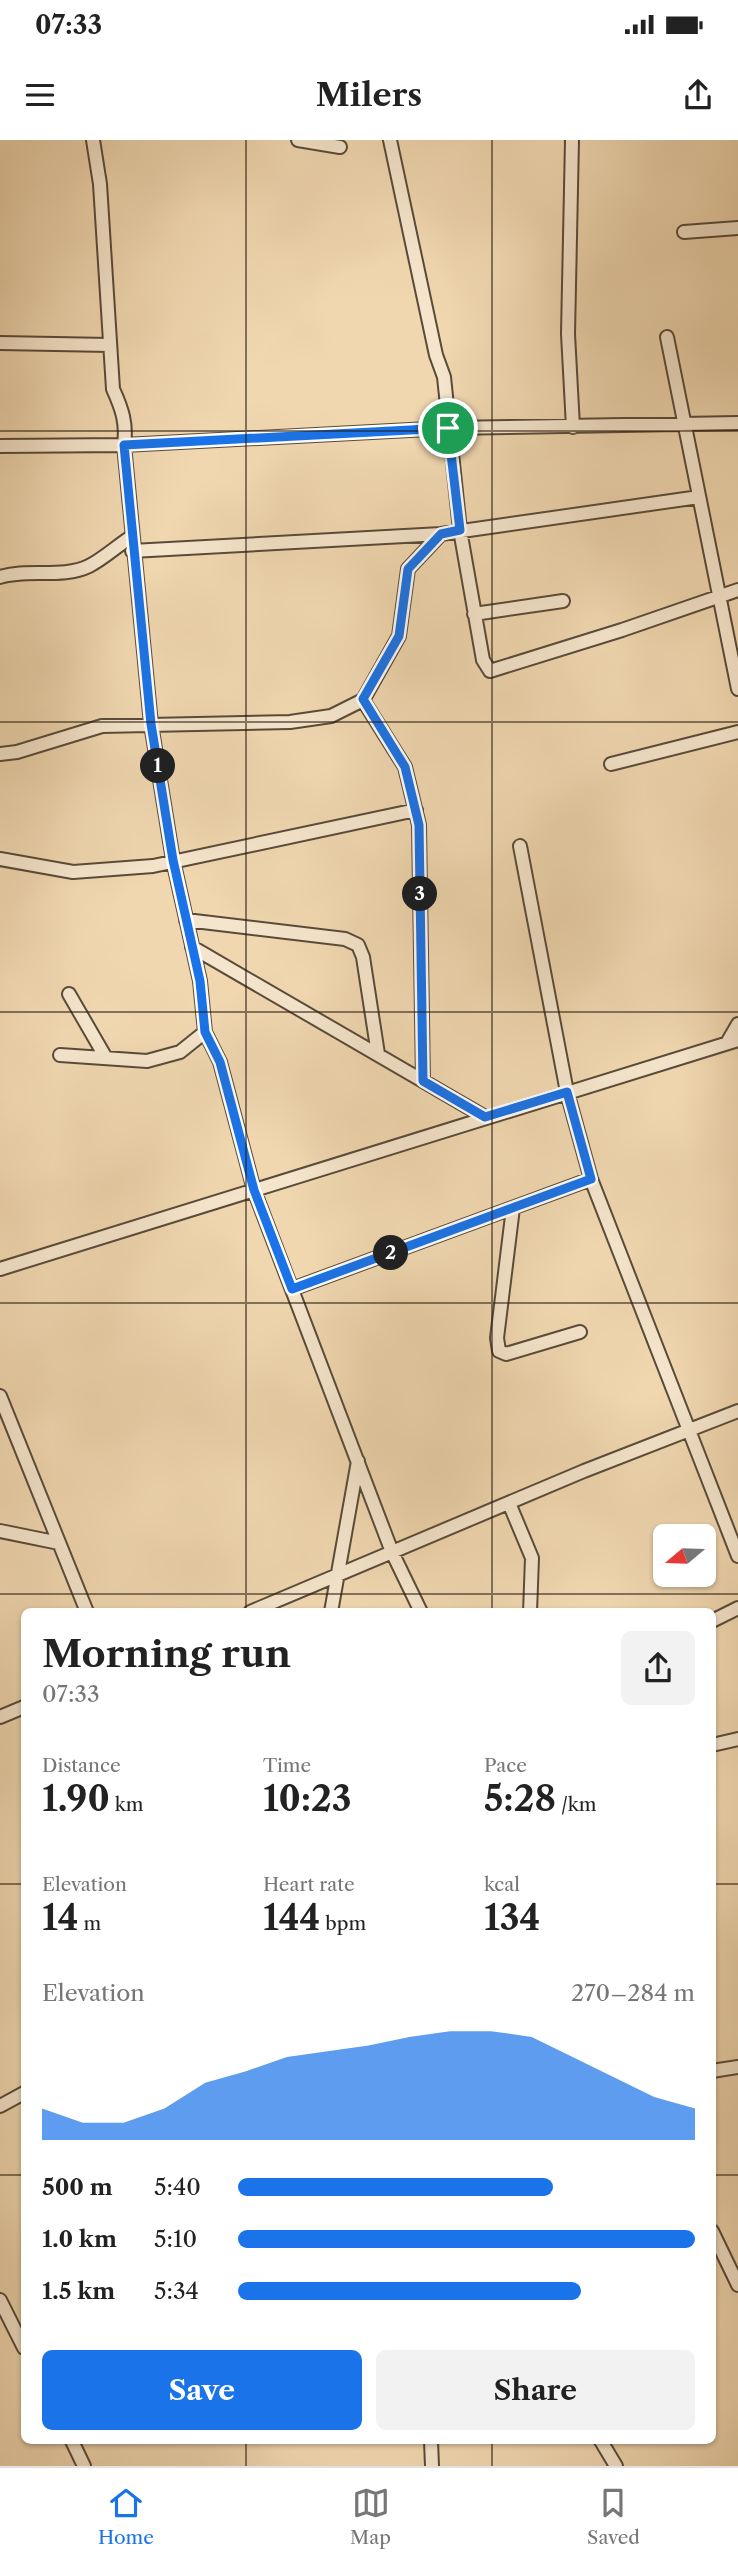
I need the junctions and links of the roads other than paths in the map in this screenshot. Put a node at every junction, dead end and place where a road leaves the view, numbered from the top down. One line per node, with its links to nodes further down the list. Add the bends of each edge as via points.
1 (93, 140): 10 (street)
2 (299, 140): 5 (street)
3 (390, 140): 14 (street, via 444,377)
4 (572, 140): 13 (street, via 568,334)
5 (340, 146)
6 (738, 228): 7 (street)
7 (684, 232)
8 (667, 337): 12 (street)
9 (0, 343): 10 (street)
10 (110, 345): 15 (street, via 113,389 125,422)
11 (738, 423): 12 (street)
12 (685, 426): 13 (street); 17 (street)
13 (573, 427): 14 (street)
14 (448, 428): 15 (street); 18 (street)
15 (124, 445): 16 (street); 20 (street)
16 (0, 446)
17 (699, 496): 18 (street); 24 (street)
18 (460, 530): 19 (street); 26 (street)
19 (441, 534): 21 (street); 28 (street, via 408,569 399,636)
20 (131, 537): 21 (street); 22 (street, via 89,566 69,571 18,571)
21 (132, 551): 29 (street)
22 (0, 577)
23 (738, 590): 24 (street)
24 (719, 596): 26 (street, via 490,671 483,660); 27 (street)
25 (563, 601): 26 (street)
26 (474, 614)
27 (738, 689)
28 (363, 699): 29 (street, via 331,716 290,722); 33 (street, via 405,767)
29 (151, 724): 31 (street, via 102,726); 36 (street)
30 (738, 732): 32 (street)
31 (0, 754)
32 (611, 764)
33 (416, 810): 36 (street); 46 (street)
34 (520, 846): 47 (street)
35 (0, 859): 36 (street, via 73,872 153,866)
36 (173, 860): 37 (street)
37 (186, 920): 38 (street); 43 (street, via 345,939 358,945)
38 (192, 947): 41 (street); 43 (street)
39 (69, 995): 45 (street)
40 (738, 1024): 42 (street)
41 (205, 1032): 45 (street, via 180,1052 147,1061); 50 (street, via 220,1062)
42 (732, 1041): 47 (street)
43 (378, 1054): 46 (street)
44 (60, 1055): 45 (street)
45 (106, 1058)
46 (423, 1081): 48 (street)
47 (567, 1092): 48 (street); 49 (street)
48 (485, 1117): 50 (street)
49 (591, 1179): 51 (street); 57 (street)
50 (254, 1190): 52 (street); 53 (street)
51 (513, 1208): 53 (street); 54 (street, via 499,1351 506,1354)
52 (0, 1269)
53 (292, 1289): 58 (street)
54 (580, 1332)
55 (0, 1396): 61 (street)
56 (738, 1411): 57 (street)
57 (689, 1430): 59 (street); 63 (street)
58 (358, 1461): 62 (street); 64 (street)
59 (509, 1503): 62 (street); 69 (street, via 532,1558)
60 (0, 1531): 61 (street)
61 (59, 1543): 65 (street)
62 (392, 1552): 64 (street); 68 (street)
63 (738, 1556)
64 (337, 1575): 66 (street); 67 (street)
65 (85, 1608)
66 (259, 1608)
67 (332, 1608)
68 (419, 1608)
69 (530, 1608)
70 (738, 1608): 71 (street)
71 (716, 1619)
72 (21, 1708): 73 (street)
73 (0, 1717)
74 (738, 1739): 75 (street)
75 (716, 1744)
76 (738, 2067): 77 (street)
77 (716, 2070)
78 (21, 2095): 79 (street)
79 (0, 2106)
80 (716, 2239): 81 (street)
81 (738, 2285)
82 (0, 2300): 83 (street)
83 (21, 2342)
84 (73, 2444): 87 (street)
85 (431, 2444): 88 (street)
86 (603, 2444): 89 (street)
87 (84, 2466)
88 (432, 2466)
89 (616, 2466)

